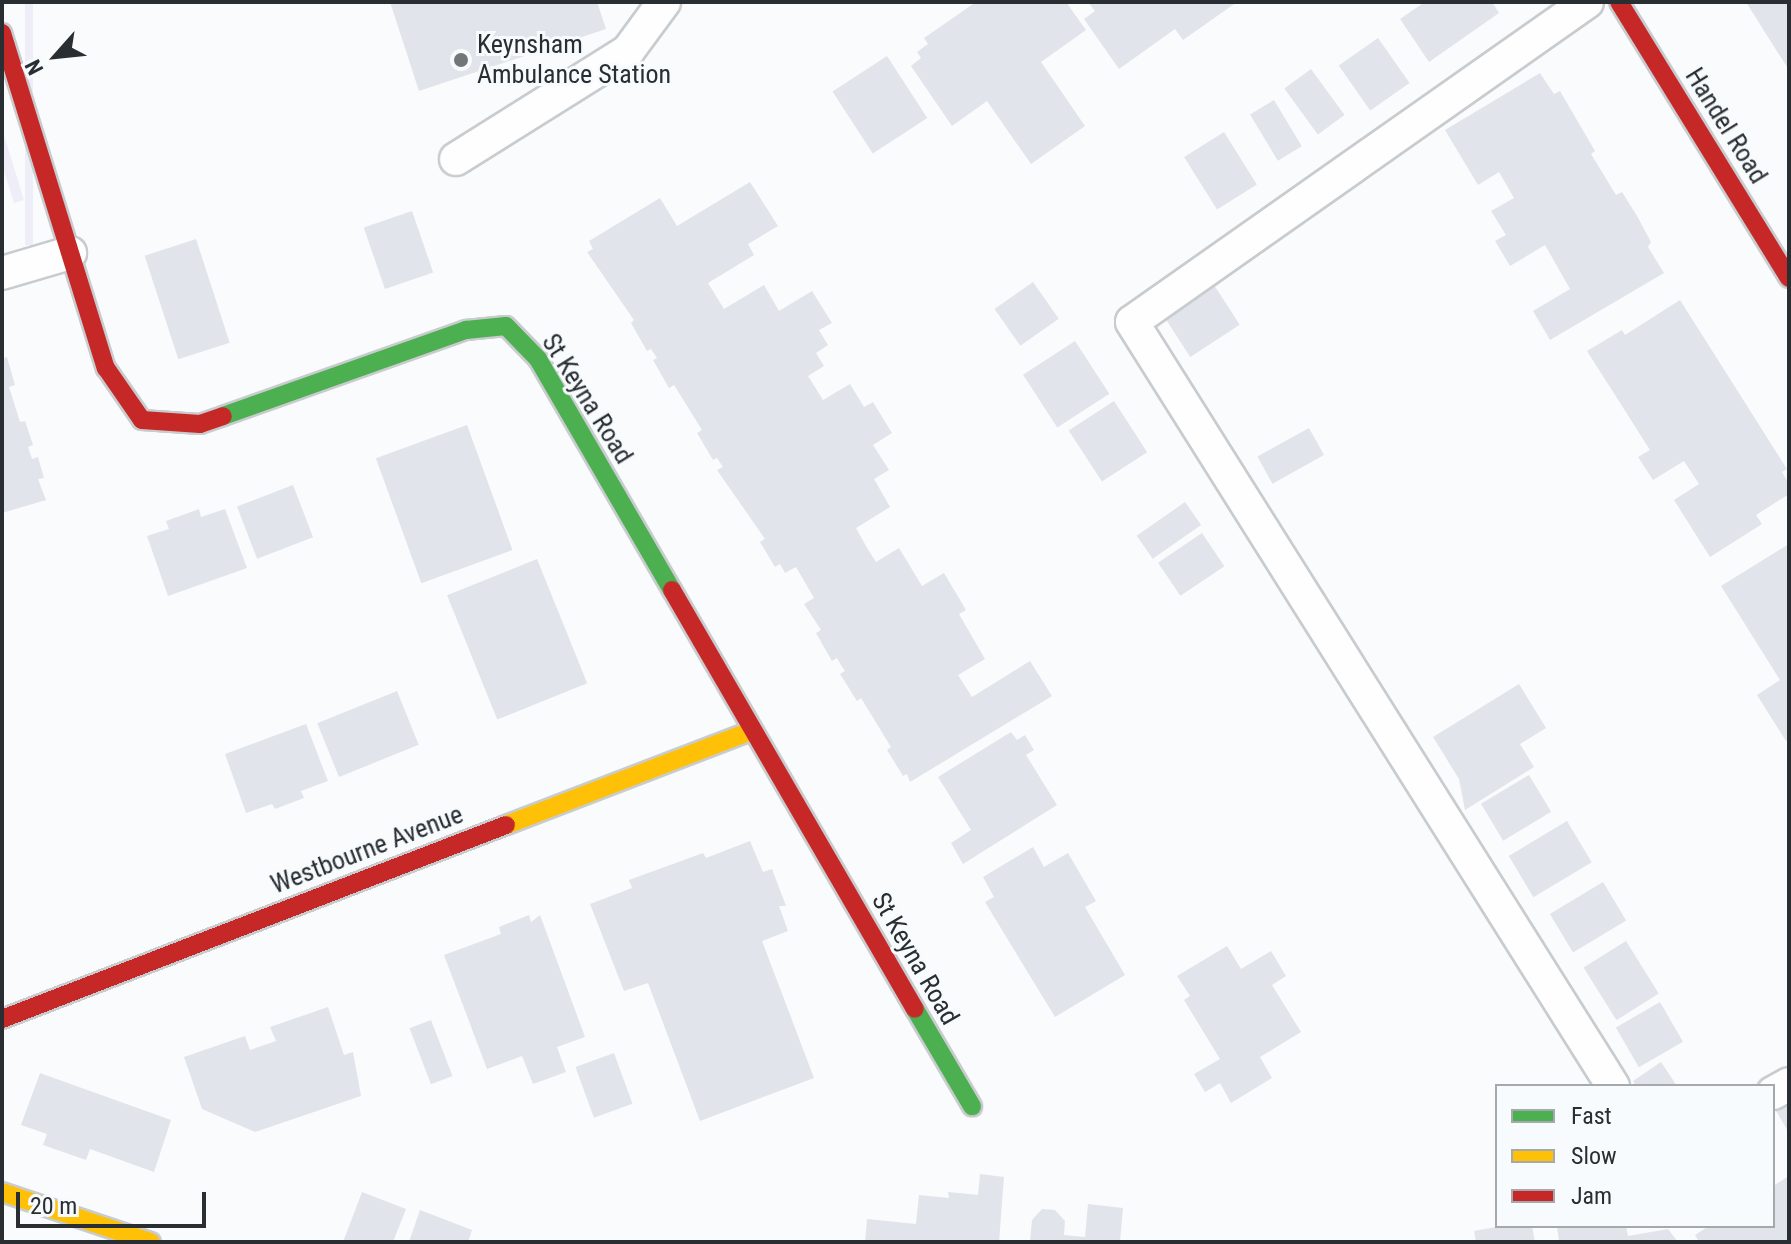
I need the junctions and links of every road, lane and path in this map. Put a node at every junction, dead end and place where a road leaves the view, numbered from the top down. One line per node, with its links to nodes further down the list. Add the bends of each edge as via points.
1 (664, 2): 5 (lane, via 628,51)
2 (1587, 2): 11 (lane, via 1132,322)
3 (1619, 2): 8 (street, Handel Road)
4 (2, 33): 6 (street, St Keyna Road)
5 (456, 159)
6 (70, 253): 7 (lane); 9 (street, St Keyna Road, via 106,368 142,420 200,424 466,330 506,326 538,359)
7 (2, 273)
8 (1789, 278)
9 (751, 731): 10 (street, Westbourne Avenue); 12 (street, St Keyna Road)
10 (2, 1019)
11 (1612, 1084)
12 (972, 1106)
13 (2, 1192): 14 (street)
14 (151, 1242)

